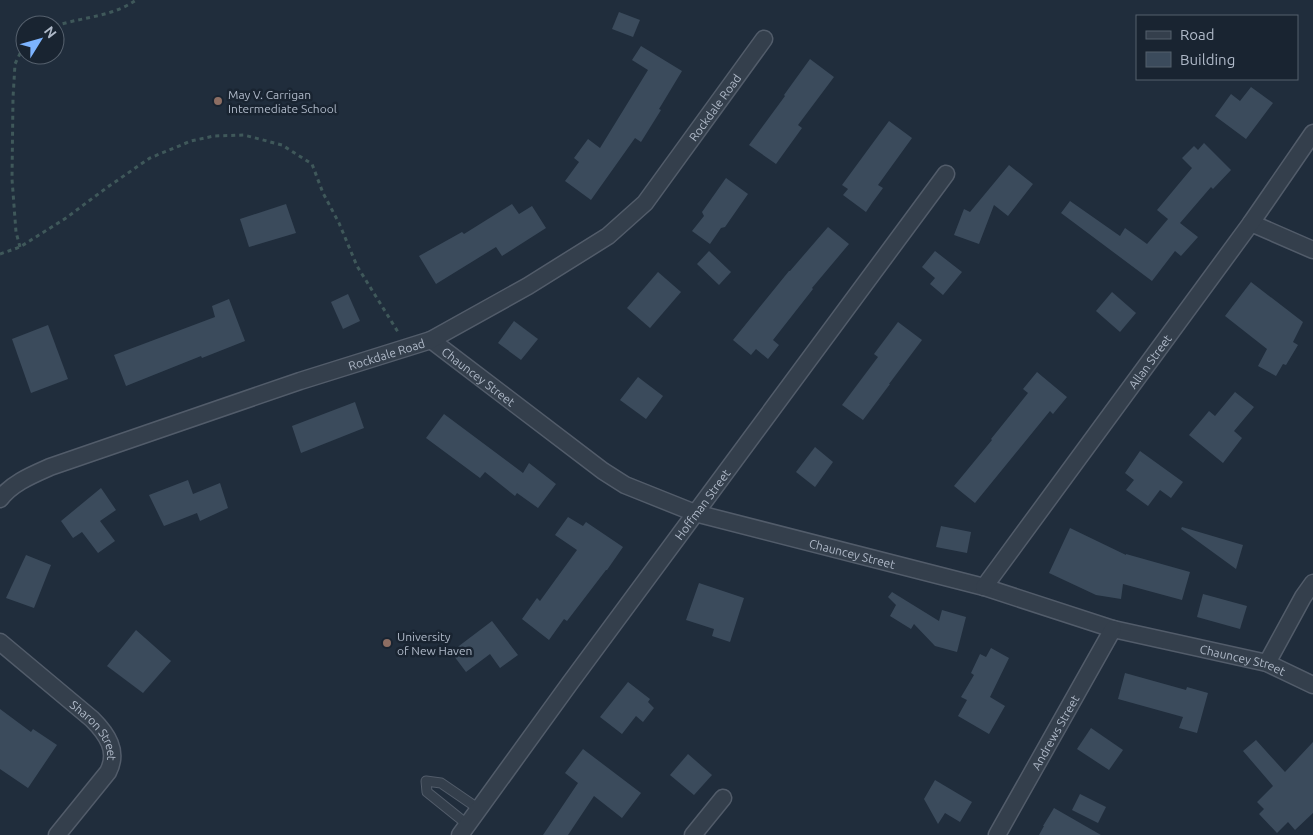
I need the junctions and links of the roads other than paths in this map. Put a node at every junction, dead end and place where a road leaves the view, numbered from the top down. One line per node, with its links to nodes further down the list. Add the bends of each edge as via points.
1 (764, 39): 6 (street, Rockdale Road, via 645,203 608,236 528,286)
2 (1313, 133): 4 (street, Allan Street)
3 (946, 174): 8 (street, Hoffman Street)
4 (1251, 223): 5 (street); 10 (street, Allan Street)
5 (1313, 250)
6 (431, 340): 7 (street, Rockdale Road, via 300,381 50,467 16,484); 8 (street, Chauncey Street, via 604,471 625,484)
7 (0, 499)
8 (695, 514): 10 (street, Chauncey Street); 16 (street, Hoffman Street)
9 (1313, 583): 13 (street)
10 (984, 588): 11 (street, Chauncey Street)
11 (1113, 629): 13 (street, Chauncey Street); 20 (street, Andrews Street)
12 (0, 642): 18 (street, Sharon Street, via 92,719 105,734 112,750 112,766)
13 (1267, 663): 14 (street, Chauncey Street)
14 (1313, 685)
15 (723, 798): 19 (street)
16 (479, 808): 17 (street, Hoffman Street); 17 (lane, via 441,783 426,781 427,792)
17 (464, 830)
18 (57, 835)
19 (694, 835)
20 (997, 835)

